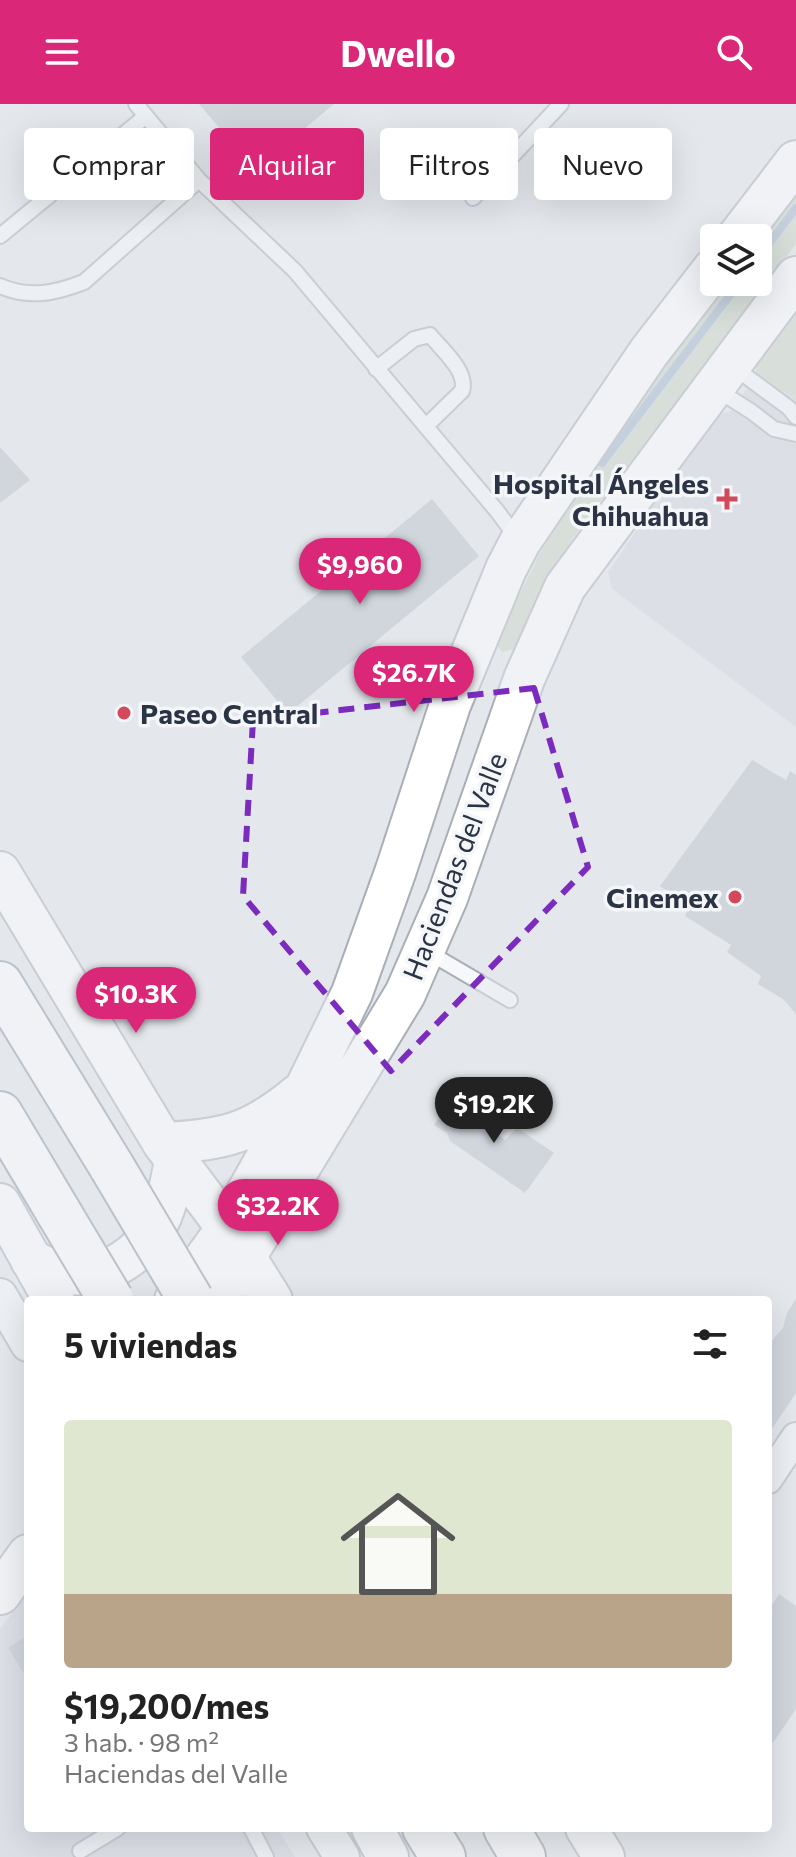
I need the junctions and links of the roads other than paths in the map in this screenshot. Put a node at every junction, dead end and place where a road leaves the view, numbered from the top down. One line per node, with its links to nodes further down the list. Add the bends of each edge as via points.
1 (136, 104): 3 (lane)
2 (561, 104): 4 (lane)
3 (146, 116): 6 (lane); 8 (lane)
4 (518, 150)
5 (796, 161): 7 (main road)
6 (199, 180): 10 (lane, via 84,282 29,295); 12 (lane, via 273,248)
7 (748, 224)
8 (0, 236)
9 (796, 277): 13 (main road, Haciendas del Valle)
10 (0, 286)
11 (700, 286): 17 (main road, Haciendas del Valle)
12 (376, 369): 15 (lane); 15 (lane, via 414,339 430,335 465,383)
13 (721, 375): 14 (lane, via 789,408); 16 (lane, via 752,412 774,429); 19 (main road, Haciendas del Valle, via 565,587 524,679)
14 (796, 417)
15 (426, 426): 17 (lane)
16 (796, 434)
17 (520, 542): 22 (main road, Haciendas del Valle, via 450,705 352,993)
18 (0, 872): 25 (main road)
19 (425, 950): 21 (lane); 24 (main road, Haciendas del Valle, via 405,994)
20 (0, 984): 33 (highway, bridge)
21 (510, 1000)
22 (305, 1089): 24 (main road, Haciendas del Valle); 25 (main road, via 251,1127)
23 (0, 1114): 31 (highway, bridge)
24 (296, 1142): 27 (main road, Haciendas del Valle)
25 (170, 1150): 27 (main road); 28 (main road, via 165,1208 148,1239 127,1261 83,1275)
26 (0, 1204): 28 (main road)
27 (237, 1243): 32 (main road, Haciendas del Valle); 34 (main road, Haciendas del Valle); 35 (main road)
28 (31, 1260): 30 (main road)
29 (0, 1296): 36 (street)
30 (52, 1296)
31 (109, 1296)
32 (179, 1296)
33 (189, 1296)
34 (220, 1296)
35 (270, 1296)
36 (24, 1337)
37 (796, 1437): 38 (street)
38 (772, 1473)
39 (24, 1561): 40 (main road)
40 (0, 1594)
41 (111, 1832): 48 (lane)
42 (253, 1832): 49 (lane)
43 (326, 1832): 50 (street)
44 (374, 1832): 51 (main road)
45 (427, 1832): 52 (highway)
46 (508, 1832): 53 (highway)
47 (588, 1832): 54 (main road)
48 (80, 1851)
49 (266, 1857)
50 (342, 1857)
51 (388, 1857)
52 (443, 1857)
53 (523, 1857)
54 (604, 1857)

